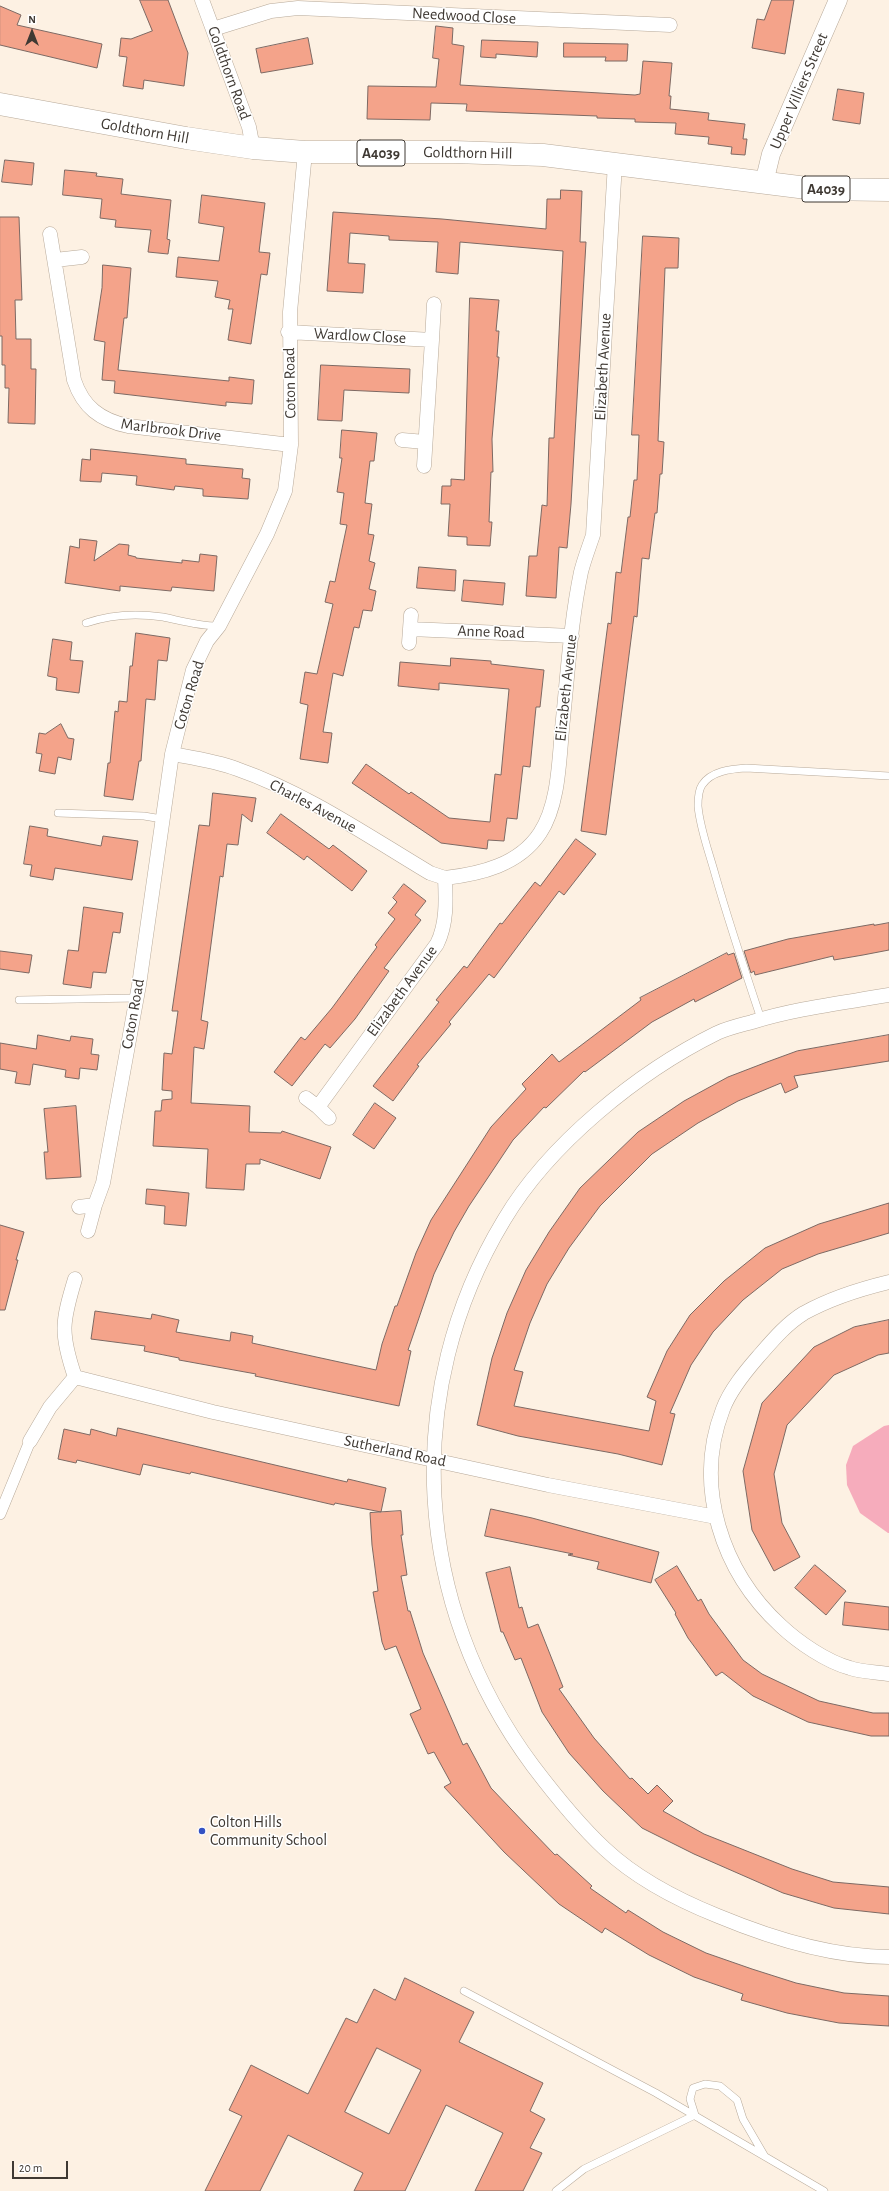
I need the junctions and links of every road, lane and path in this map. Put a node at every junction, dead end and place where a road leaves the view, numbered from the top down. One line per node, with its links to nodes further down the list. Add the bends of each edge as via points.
1 (202, 0): 4 (street, Goldthorn Road)
2 (838, 0): 9 (street, Upper Villiers Street, via 772,154)
3 (670, 25): 4 (street, Needwood Close, via 298,8 271,11)
4 (213, 29): 6 (street, Goldthorn Road, via 249,128)
5 (0, 104): 6 (main road, Goldthorn Hill / A4039, via 178,137)
6 (253, 148): 7 (main road, Goldthorn Hill / A4039)
7 (304, 152): 8 (main road, Goldthorn Hill / A4039, via 499,153); 15 (street, Coton Road)
8 (615, 163): 9 (main road, Goldthorn Hill / A4039); 23 (street, Elizabeth Avenue, via 593,535 581,571)
9 (764, 183): 10 (main road, Goldthorn Hill / A4039, via 815,189)
10 (889, 190)
11 (50, 234): 13 (street, Marlbrook Drive)
12 (82, 257): 13 (street)
13 (55, 260): 19 (street, Marlbrook Drive, via 74,380 86,405 98,415 112,423 128,426)
14 (434, 304): 16 (street)
15 (288, 332): 16 (street, Wardlow Close); 19 (street, Coton Road)
16 (432, 340): 18 (street)
17 (402, 440): 18 (street)
18 (425, 442): 20 (street)
19 (291, 445): 22 (street, Coton Road, via 285,491 278,511)
20 (424, 466)
21 (86, 623): 22 (lane, via 135,614 200,626)
22 (219, 626): 25 (street, Coton Road, via 207,641 193,670)
23 (572, 636): 24 (street, Anne Road, via 410,622); 29 (street, Elizabeth Avenue, via 553,808 549,819 526,849 514,858 488,871)
24 (409, 643)
25 (172, 754): 28 (street, Coton Road); 29 (street, Charles Avenue, via 236,768 278,785 430,873)
26 (889, 776): 33 (lane, via 746,768 732,769 709,777 702,786 698,797 701,823 735,942)
27 (58, 813): 28 (lane)
28 (162, 819): 31 (street, Coton Road)
29 (445, 878): 35 (street, Elizabeth Avenue, via 446,902 441,935 437,944)
30 (889, 995): 33 (street, via 785,1012)
31 (137, 998): 32 (lane); 37 (street, Coton Road, via 103,1183)
32 (19, 1000)
33 (761, 1019): 44 (street, via 721,1031 683,1052 629,1088 568,1138 505,1216 482,1260 460,1312 445,1366 435,1425)
34 (306, 1098): 35 (street)
35 (318, 1107): 36 (street)
36 (329, 1118)
37 (95, 1205): 38 (street); 39 (street, Coton Road)
38 (79, 1207)
39 (88, 1231)
40 (75, 1278): 42 (street, via 64,1315 64,1337)
41 (889, 1282): 46 (street, via 854,1291 804,1314 788,1325 747,1369 723,1408 714,1438 712,1493)
42 (75, 1377): 43 (street, via 50,1407); 44 (street, Sutherland Road, via 213,1412)
43 (30, 1441): 45 (street)
44 (433, 1460): 46 (street, Sutherland Road); 48 (street, via 438,1536 451,1603 486,1690 508,1731 556,1797 607,1851 667,1894 748,1929 790,1941 844,1953)
45 (0, 1514)
46 (716, 1517): 47 (street, via 724,1545 739,1578 754,1600 791,1636 815,1652 850,1668)
47 (889, 1674)
48 (889, 1957)
49 (464, 1991): 50 (lane)
50 (695, 2115): 51 (lane); 51 (lane, via 690,2099 694,2088 705,2084 720,2086 737,2100 743,2119); 52 (lane, via 584,2168)
51 (764, 2155): 53 (lane)
52 (556, 2191)
53 (824, 2191)

